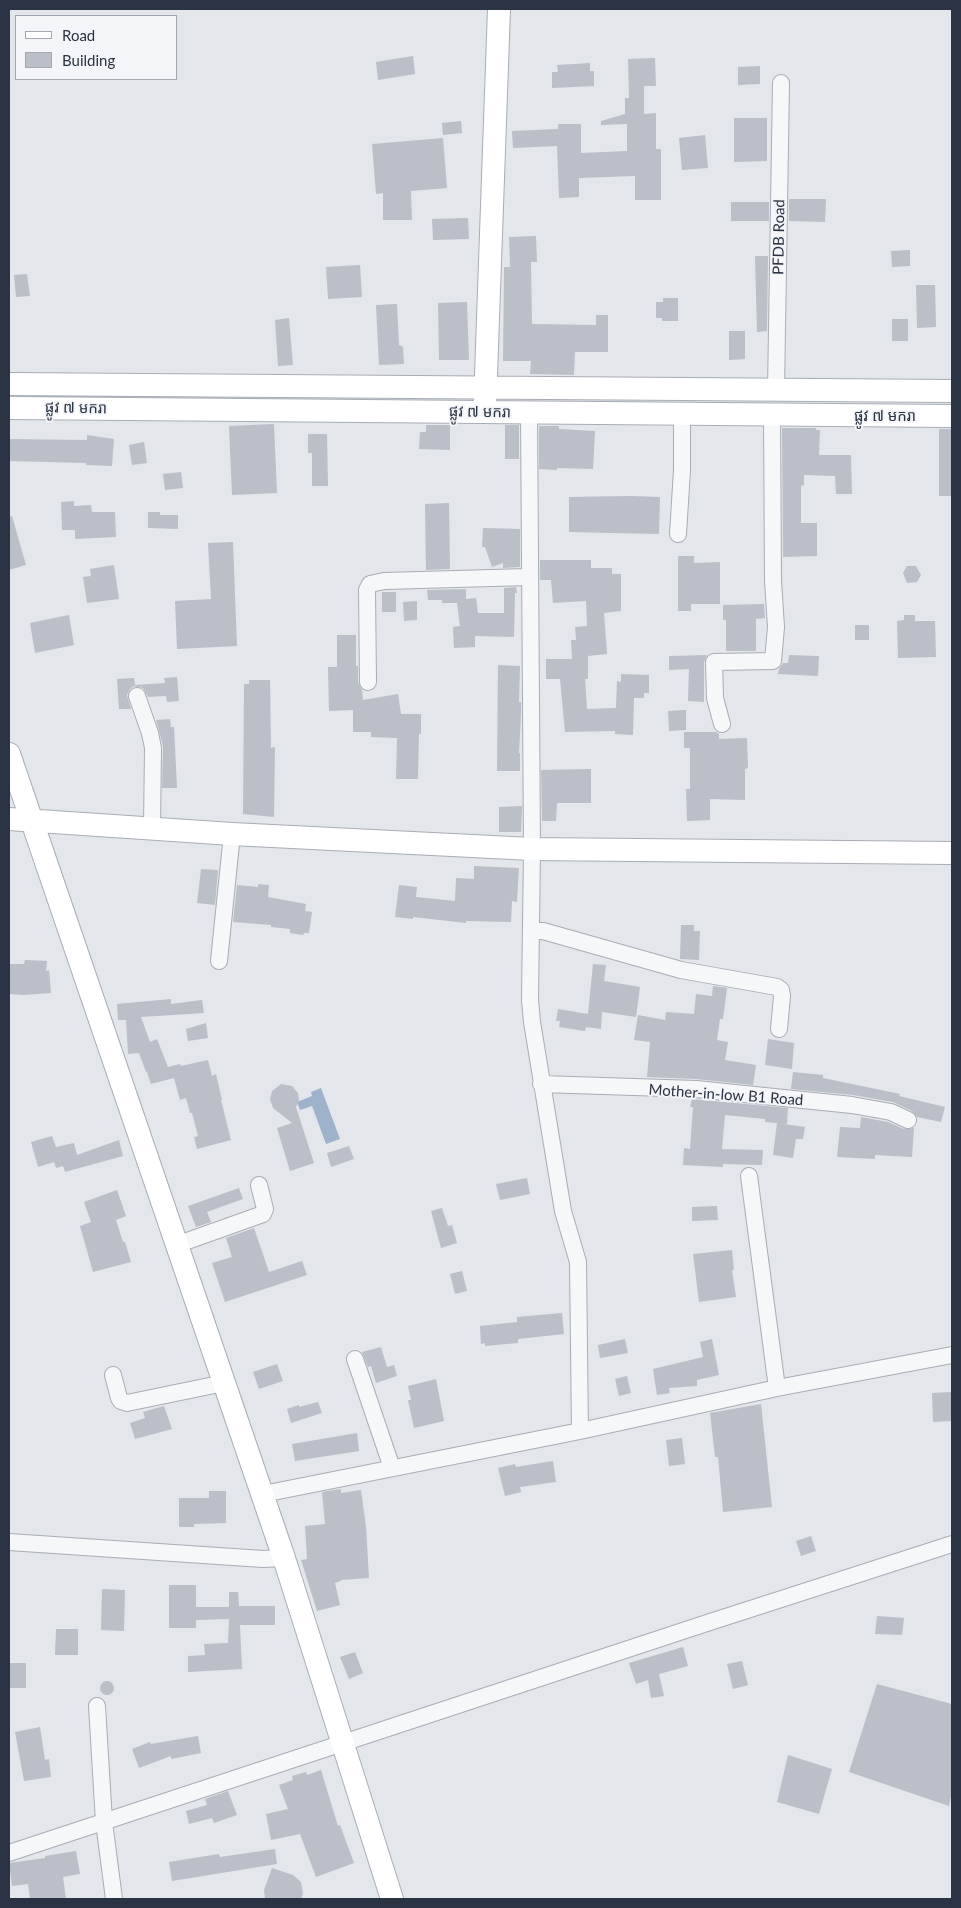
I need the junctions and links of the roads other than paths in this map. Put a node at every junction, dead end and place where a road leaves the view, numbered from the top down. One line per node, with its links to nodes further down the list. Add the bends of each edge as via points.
1 (499, 9): 4 (street)
2 (781, 84): 5 (street, PFDB Road)
3 (9, 384): 4 (street, ផ្លូវ ៧ មករា)
4 (485, 387): 5 (street, ផ្លូវ ៧ មករា); 8 (street)
5 (776, 390): 6 (street, ផ្លូវ ៧ មករា)
6 (952, 391)
7 (9, 408): 8 (street, ផ្លូវ ៧ មករា)
8 (485, 412): 9 (street, ផ្លូវ ៧ មករា)
9 (529, 413): 10 (street, ផ្លូវ ៧ មករា); 14 (street)
10 (682, 414): 11 (street, ផ្លូវ ៧ មករា); 13 (street)
11 (772, 415): 12 (street, ផ្លូវ ៧ មករា); 17 (street, via 776,627 773,661 714,662 715,698)
12 (952, 416)
13 (678, 534)
14 (528, 577): 15 (street, via 370,584 367,590); 22 (street)
15 (368, 682)
16 (137, 696): 20 (street, via 153,748)
17 (722, 724)
18 (9, 754): 19 (street)
19 (20, 820): 20 (street); 31 (street)
20 (152, 828): 21 (street)
21 (232, 834): 22 (street); 25 (street)
22 (532, 849): 23 (street); 24 (street)
23 (952, 853)
24 (530, 931): 26 (street, via 543,931 681,970 777,987 782,996); 27 (street, via 532,1022)
25 (219, 961)
26 (779, 1029)
27 (541, 1084): 28 (street, Mother-in-low B1 Road, via 706,1090 852,1105 891,1112); 37 (street, via 563,1211 578,1262)
28 (908, 1120)
29 (749, 1176): 36 (street)
30 (259, 1185): 31 (street, via 265,1209 263,1214)
31 (176, 1245): 35 (street)
32 (952, 1355): 36 (street)
33 (355, 1360): 38 (street)
34 (113, 1375): 35 (street, via 119,1398 127,1402)
35 (224, 1383): 39 (street)
36 (777, 1388): 37 (street)
37 (580, 1431): 38 (street)
38 (392, 1468): 39 (street)
39 (263, 1494): 42 (street)
40 (9, 1542): 42 (street, via 263,1560)
41 (952, 1544): 44 (street)
42 (284, 1558): 44 (street)
43 (97, 1706): 45 (street)
44 (343, 1742): 45 (street); 48 (street)
45 (104, 1822): 46 (street); 47 (street)
46 (9, 1853)
47 (114, 1899)
48 (392, 1899)

